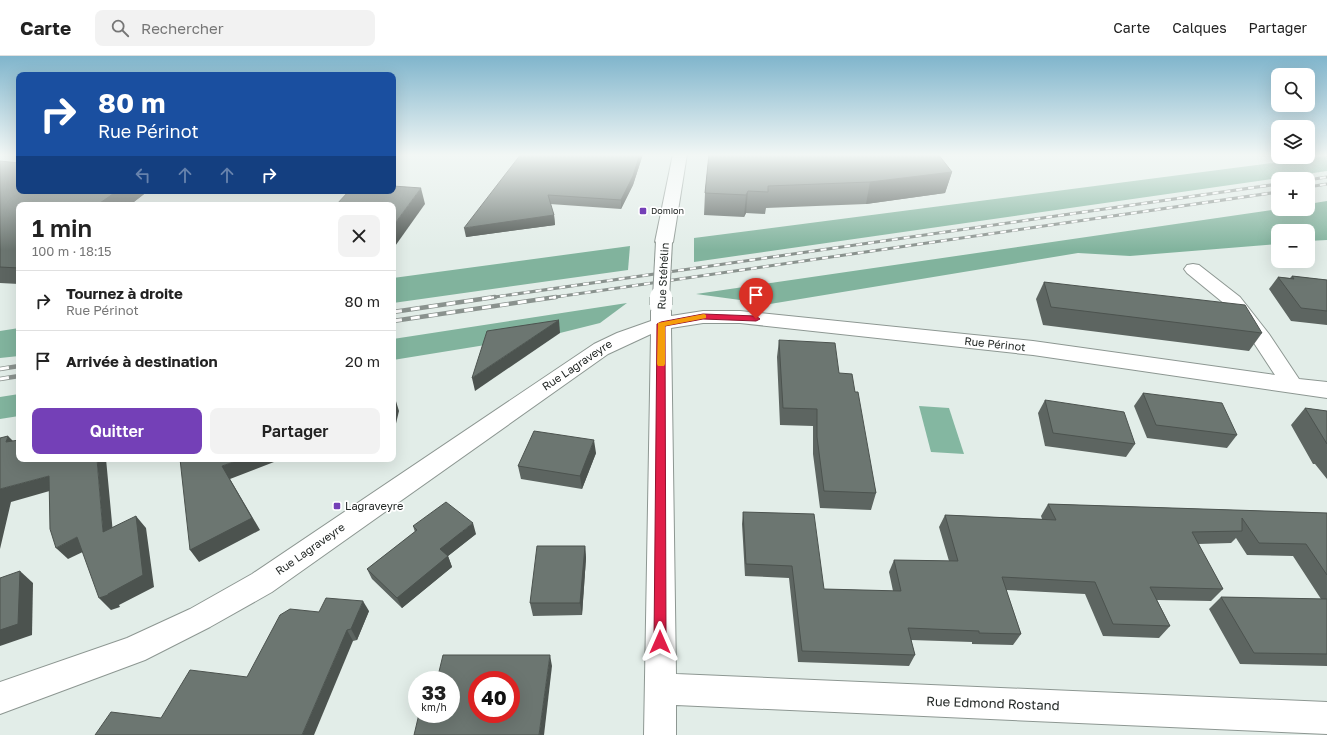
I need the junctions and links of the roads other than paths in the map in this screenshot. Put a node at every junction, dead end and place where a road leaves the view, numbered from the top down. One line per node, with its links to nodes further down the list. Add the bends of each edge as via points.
1 (674, 186): 3 (street, Rue Stéhélin, bridge, via 664,242)
2 (1193, 269): 4 (street, via 1233,301)
3 (661, 315): 4 (street, Rue Périnot, via 740,317 1033,348); 6 (street, Rue Stéhélin); 7 (street, Rue Lagraveyre, via 601,349 262,582 200,618 134,650)
4 (1292, 385): 5 (street, Rue Périnot)
5 (1327, 390)
6 (660, 689): 8 (street, Rue Edmond Rostand); 9 (street, Rue Stéhélin)
7 (0, 698)
8 (1327, 718)
9 (660, 735)

